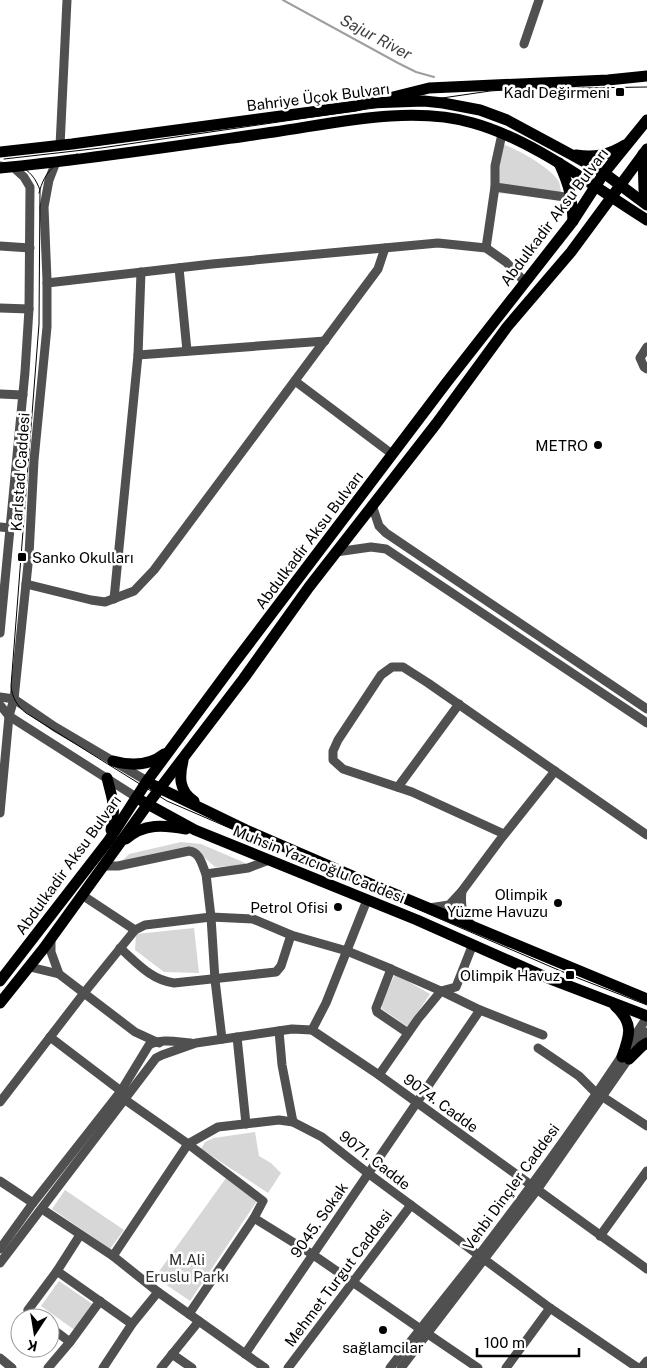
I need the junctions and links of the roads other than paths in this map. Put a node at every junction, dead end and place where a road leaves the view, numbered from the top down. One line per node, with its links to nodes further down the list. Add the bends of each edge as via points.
1 (67, 0): 9 (street)
2 (539, 0): 3 (street)
3 (524, 44)
4 (647, 76): 5 (main road, via 429,88)
5 (369, 102): 9 (main road, Bahriye Üçok Bulvarı); 12 (main road, Bahriye Üçok Bulvarı, via 424,101 480,110 507,120)
6 (647, 120): 8 (main road, Abdulkadir Aksu Bulvarı)
7 (502, 134): 13 (main road, Bahriye Üçok Bulvarı, via 439,115 420,115); 14 (main road, Bahriye Üçok Bulvarı); 19 (street, via 495,166)
8 (631, 141): 12 (main road, via 618,150 598,156); 17 (main road, Abdulkadir Aksu Bulvarı)
9 (60, 146): 11 (main road, Bahriye Üçok Bulvarı)
10 (645, 151): 18 (main road, Abdulkadir Aksu Bulvarı); 23 (main road, via 642,172)
11 (0, 152)
12 (572, 154): 17 (main road, Bahriye Üçok Bulvarı)
13 (56, 162): 15 (main road, Bahriye Üçok Bulvarı); 34 (street, Karlstad Caddesi, via 44,207)
14 (559, 163): 20 (main road, Bahriye Üçok Bulvarı); 21 (main road)
15 (13, 167): 16 (main road, Bahriye Üçok Bulvarı); 28 (street, Karlstad Caddesi, via 24,176 30,187)
16 (0, 168)
17 (604, 173): 18 (main road, Bahriye Üçok Bulvarı); 20 (main road, Abdulkadir Aksu Bulvarı)
18 (621, 185): 22 (main road, Abdulkadir Aksu Bulvarı); 24 (main road, Bahriye Üçok Bulvarı)
19 (495, 187): 21 (street); 30 (street)
20 (595, 187): 22 (main road, Bahriye Üçok Bulvarı); 26 (main road, Abdulkadir Aksu Bulvarı)
21 (572, 198): 26 (main road)
22 (612, 198): 25 (main road, Bahriye Üçok Bulvarı); 46 (main road, Abdulkadir Aksu Bulvarı, via 507,328)
23 (647, 199)
24 (647, 205)
25 (647, 220)
26 (573, 221): 33 (main road, Abdulkadir Aksu Bulvarı)
27 (0, 246): 28 (street)
28 (30, 248): 36 (street, Karlstad Caddesi)
29 (385, 248): 30 (street, via 438,243); 31 (street); 37 (street, via 378,268)
30 (486, 248): 33 (street, via 506,262)
31 (179, 268): 32 (street); 39 (street)
32 (141, 272): 34 (street); 40 (street)
33 (525, 282): 45 (main road, Abdulkadir Aksu Bulvarı)
34 (47, 283): 52 (street, Karlstad Caddesi, via 47,327)
35 (0, 308): 36 (street)
36 (29, 309): 44 (street, Karlstad Caddesi)
37 (325, 341): 39 (street); 42 (street)
38 (647, 347): 41 (street, via 640,358)
39 (187, 351): 40 (street)
40 (138, 355): 53 (street)
41 (647, 369)
42 (295, 381): 45 (street); 53 (street, via 154,570 134,591)
43 (0, 394): 44 (street)
44 (23, 395): 48 (street, Karlstad Caddesi)
45 (392, 454): 62 (main road, Abdulkadir Aksu Bulvarı)
46 (372, 505): 49 (street, via 379,526); 50 (main road, Abdulkadir Aksu Bulvarı)
47 (0, 527): 48 (street)
48 (10, 528): 54 (street, Karlstad Caddesi)
49 (398, 541): 51 (street); 59 (street)
50 (336, 552): 51 (street, via 375,547); 63 (main road, Abdulkadir Aksu Bulvarı)
51 (391, 553): 61 (street)
52 (26, 584): 53 (street, via 91,600 104,602); 56 (street, Karlstad Caddesi)
53 (114, 599)
54 (0, 632)
55 (0, 696): 56 (street, Muhsin Yazıcıoğlu Caddesi)
56 (14, 699): 60 (street, Karlstad Caddesi); 64 (street, Muhsin Yazıcıoğlu Caddesi)
57 (459, 704): 65 (street); 68 (street); 68 (street, via 403,667 392,667 381,675 338,740 332,752 333,760 344,769)
58 (0, 705): 60 (street, Muhsin Yazıcıoğlu Caddesi)
59 (647, 709)
60 (9, 716): 66 (street, Muhsin Yazıcıoğlu Caddesi); 73 (street, Karlstad Caddesi)
61 (647, 723)
62 (174, 746): 64 (main road, via 162,756 143,764); 67 (main road, Abdulkadir Aksu Bulvarı)
63 (184, 757): 69 (main road, Abdulkadir Aksu Bulvarı); 72 (main road, via 180,773 183,792)
64 (113, 762): 67 (street, Muhsin Yazıcıoğlu Caddesi)
65 (556, 771): 75 (street); 76 (street)
66 (107, 778): 70 (street, Muhsin Yazıcıoğlu Caddesi); 77 (main road, via 115,806)
67 (147, 781): 69 (main road, Muhsin Yazıcıoğlu Caddesi); 70 (main road, Abdulkadir Aksu Bulvarı)
68 (398, 787): 75 (street)
69 (160, 789): 71 (main road, Abdulkadir Aksu Bulvarı); 72 (main road, Muhsin Yazıcıoğlu Caddesi)
70 (136, 798): 71 (main road, Muhsin Yazıcıoğlu Caddesi); 77 (main road, Abdulkadir Aksu Bulvarı)
71 (148, 804): 74 (main road, Muhsin Yazıcıoğlu Caddesi); 77 (main road, Abdulkadir Aksu Bulvarı)
72 (210, 812): 84 (main road, Muhsin Yazıcıoğlu Caddesi)
73 (0, 813)
74 (195, 830): 77 (main road, via 159,825 147,827); 78 (main road, Muhsin Yazıcıoğlu Caddesi)
75 (504, 834): 81 (street)
76 (647, 835)
77 (112, 844): 79 (main road, Abdulkadir Aksu Bulvarı); 97 (main road, Abdulkadir Aksu Bulvarı)
78 (269, 860): 80 (street, via 248,868); 83 (main road, Muhsin Yazıcıoğlu Caddesi)
79 (103, 866): 80 (street, via 118,866 189,851 198,856); 82 (main road, Abdulkadir Aksu Bulvarı)
80 (206, 874): 85 (street)
81 (462, 891): 84 (street, via 449,905); 86 (street, via 463,914)
82 (82, 895): 87 (street); 89 (main road, Abdulkadir Aksu Bulvarı)
83 (367, 900): 90 (main road, Muhsin Yazıcıoğlu Caddesi); 92 (street)
84 (428, 908): 86 (main road, Muhsin Yazıcıoğlu Caddesi)
85 (211, 917): 87 (street, via 144,925); 88 (street, via 253,919); 96 (street)
86 (472, 927): 100 (main road, Muhsin Yazıcıoğlu Caddesi)
87 (135, 930): 91 (street)
88 (291, 935): 92 (street); 96 (street, via 276,972)
89 (51, 939): 93 (main road, Abdulkadir Aksu Bulvarı); 95 (street, via 51,952)
90 (473, 944): 99 (street, via 456,987); 103 (main road, Muhsin Yazıcıoğlu Caddesi)
91 (120, 948): 96 (street, via 148,974 162,982); 101 (street)
92 (347, 951): 94 (street); 107 (street)
93 (30, 967): 95 (street); 104 (main road, Abdulkadir Aksu Bulvarı)
94 (391, 969): 99 (street); 111 (street, via 377,1012)
95 (59, 974): 101 (street)
96 (214, 980): 115 (street)
97 (0, 981)
98 (647, 990): 100 (main road)
99 (441, 991): 105 (street); 111 (street)
100 (627, 991): 102 (main road, Muhsin Yazıcıoğlu Caddesi)
101 (84, 993): 109 (street); 113 (street)
102 (647, 1000)
103 (612, 1003): 106 (main road, Muhsin Yazıcıoğlu Caddesi); 122 (main road, via 624,1014 628,1025)
104 (0, 1004)
105 (480, 1010): 112 (street); 127 (street, 9045. Sokak)
106 (647, 1016): 122 (street)
107 (312, 1030): 108 (street); 123 (street, 9074. Cadde)
108 (279, 1031): 114 (street); 128 (street)
109 (135, 1032): 116 (street); 120 (street)
110 (647, 1032): 122 (street)
111 (408, 1033): 123 (street)
112 (543, 1035)
113 (50, 1037): 124 (street); 126 (street)
114 (237, 1037): 115 (street); 129 (street)
115 (222, 1039): 117 (street)
116 (158, 1042): 117 (street); 120 (street, via 153,1042); 121 (street, via 163,1046)
117 (196, 1043): 121 (street)
118 (647, 1043): 122 (main road)
119 (538, 1048): 125 (street, via 579,1076)
120 (145, 1050): 121 (street, via 149,1056); 124 (street)
121 (159, 1056): 124 (street)
122 (625, 1058): 125 (street)
123 (380, 1075): 127 (street, 9074. Cadde)
124 (123, 1095): 131 (street); 136 (street); 138 (street)
125 (599, 1095): 130 (street); 135 (street)
126 (0, 1102)
127 (417, 1103): 133 (street, 9045. Sokak); 135 (street, 9074. Cadde)
128 (293, 1122): 129 (street, 9071. Cadde, via 279,1120); 133 (street, 9071. Cadde, via 322,1137)
129 (246, 1124): 131 (street, 9071. Cadde, via 218,1127)
130 (647, 1126)
131 (188, 1144): 139 (street, via 263,1201); 144 (street, 9071. Cadde)
132 (647, 1171): 141 (street)
133 (369, 1174): 137 (street, 9071. Cadde); 143 (street, 9045. Sokak)
134 (0, 1181): 136 (street)
135 (533, 1188): 141 (street, 9074. Cadde); 145 (street)
136 (33, 1203): 142 (street)
137 (411, 1205): 145 (street, 9071. Cadde); 149 (street, Mehmet Turgut Caddesi)
138 (42, 1209): 140 (street); 146 (street)
139 (254, 1218): 143 (street); 154 (street)
140 (80, 1235): 144 (street); 148 (street)
141 (600, 1236): 147 (street, 9074. Cadde)
142 (0, 1249)
143 (312, 1254): 149 (street); 162 (street, 9045. Sokak)
144 (113, 1256): 150 (street)
145 (481, 1257): 153 (street, 9071. Cadde); 157 (street, Vehbi Dinçler Caddesi); 159 (street)
146 (0, 1263)
147 (647, 1269)
148 (57, 1271): 151 (street); 152 (street)
149 (353, 1282): 157 (street); 171 (street, Mehmet Turgut Caddesi)
150 (158, 1292): 154 (street); 156 (street)
151 (100, 1302): 156 (street); 160 (street)
152 (29, 1308)
153 (550, 1308): 175 (street); 176 (street, 9071. Cadde)
154 (190, 1314): 155 (street)
155 (199, 1321): 161 (street); 162 (street)
156 (132, 1324): 167 (street)
157 (420, 1328): 172 (street, Vehbi Dinçler Caddesi)
158 (60, 1334): 160 (street)
159 (428, 1334): 173 (street); 174 (street)
160 (70, 1342): 166 (street)
161 (172, 1354): 168 (street); 169 (street)
162 (245, 1354): 170 (street)
163 (0, 1358): 165 (street)
164 (647, 1361): 177 (street)
165 (12, 1368)
166 (48, 1368)
167 (103, 1368)
168 (161, 1368)
169 (192, 1368)
170 (265, 1368)
171 (288, 1368)
172 (390, 1368)
173 (401, 1368)
174 (478, 1368)
175 (506, 1368)
176 (638, 1368)
177 (642, 1368)

